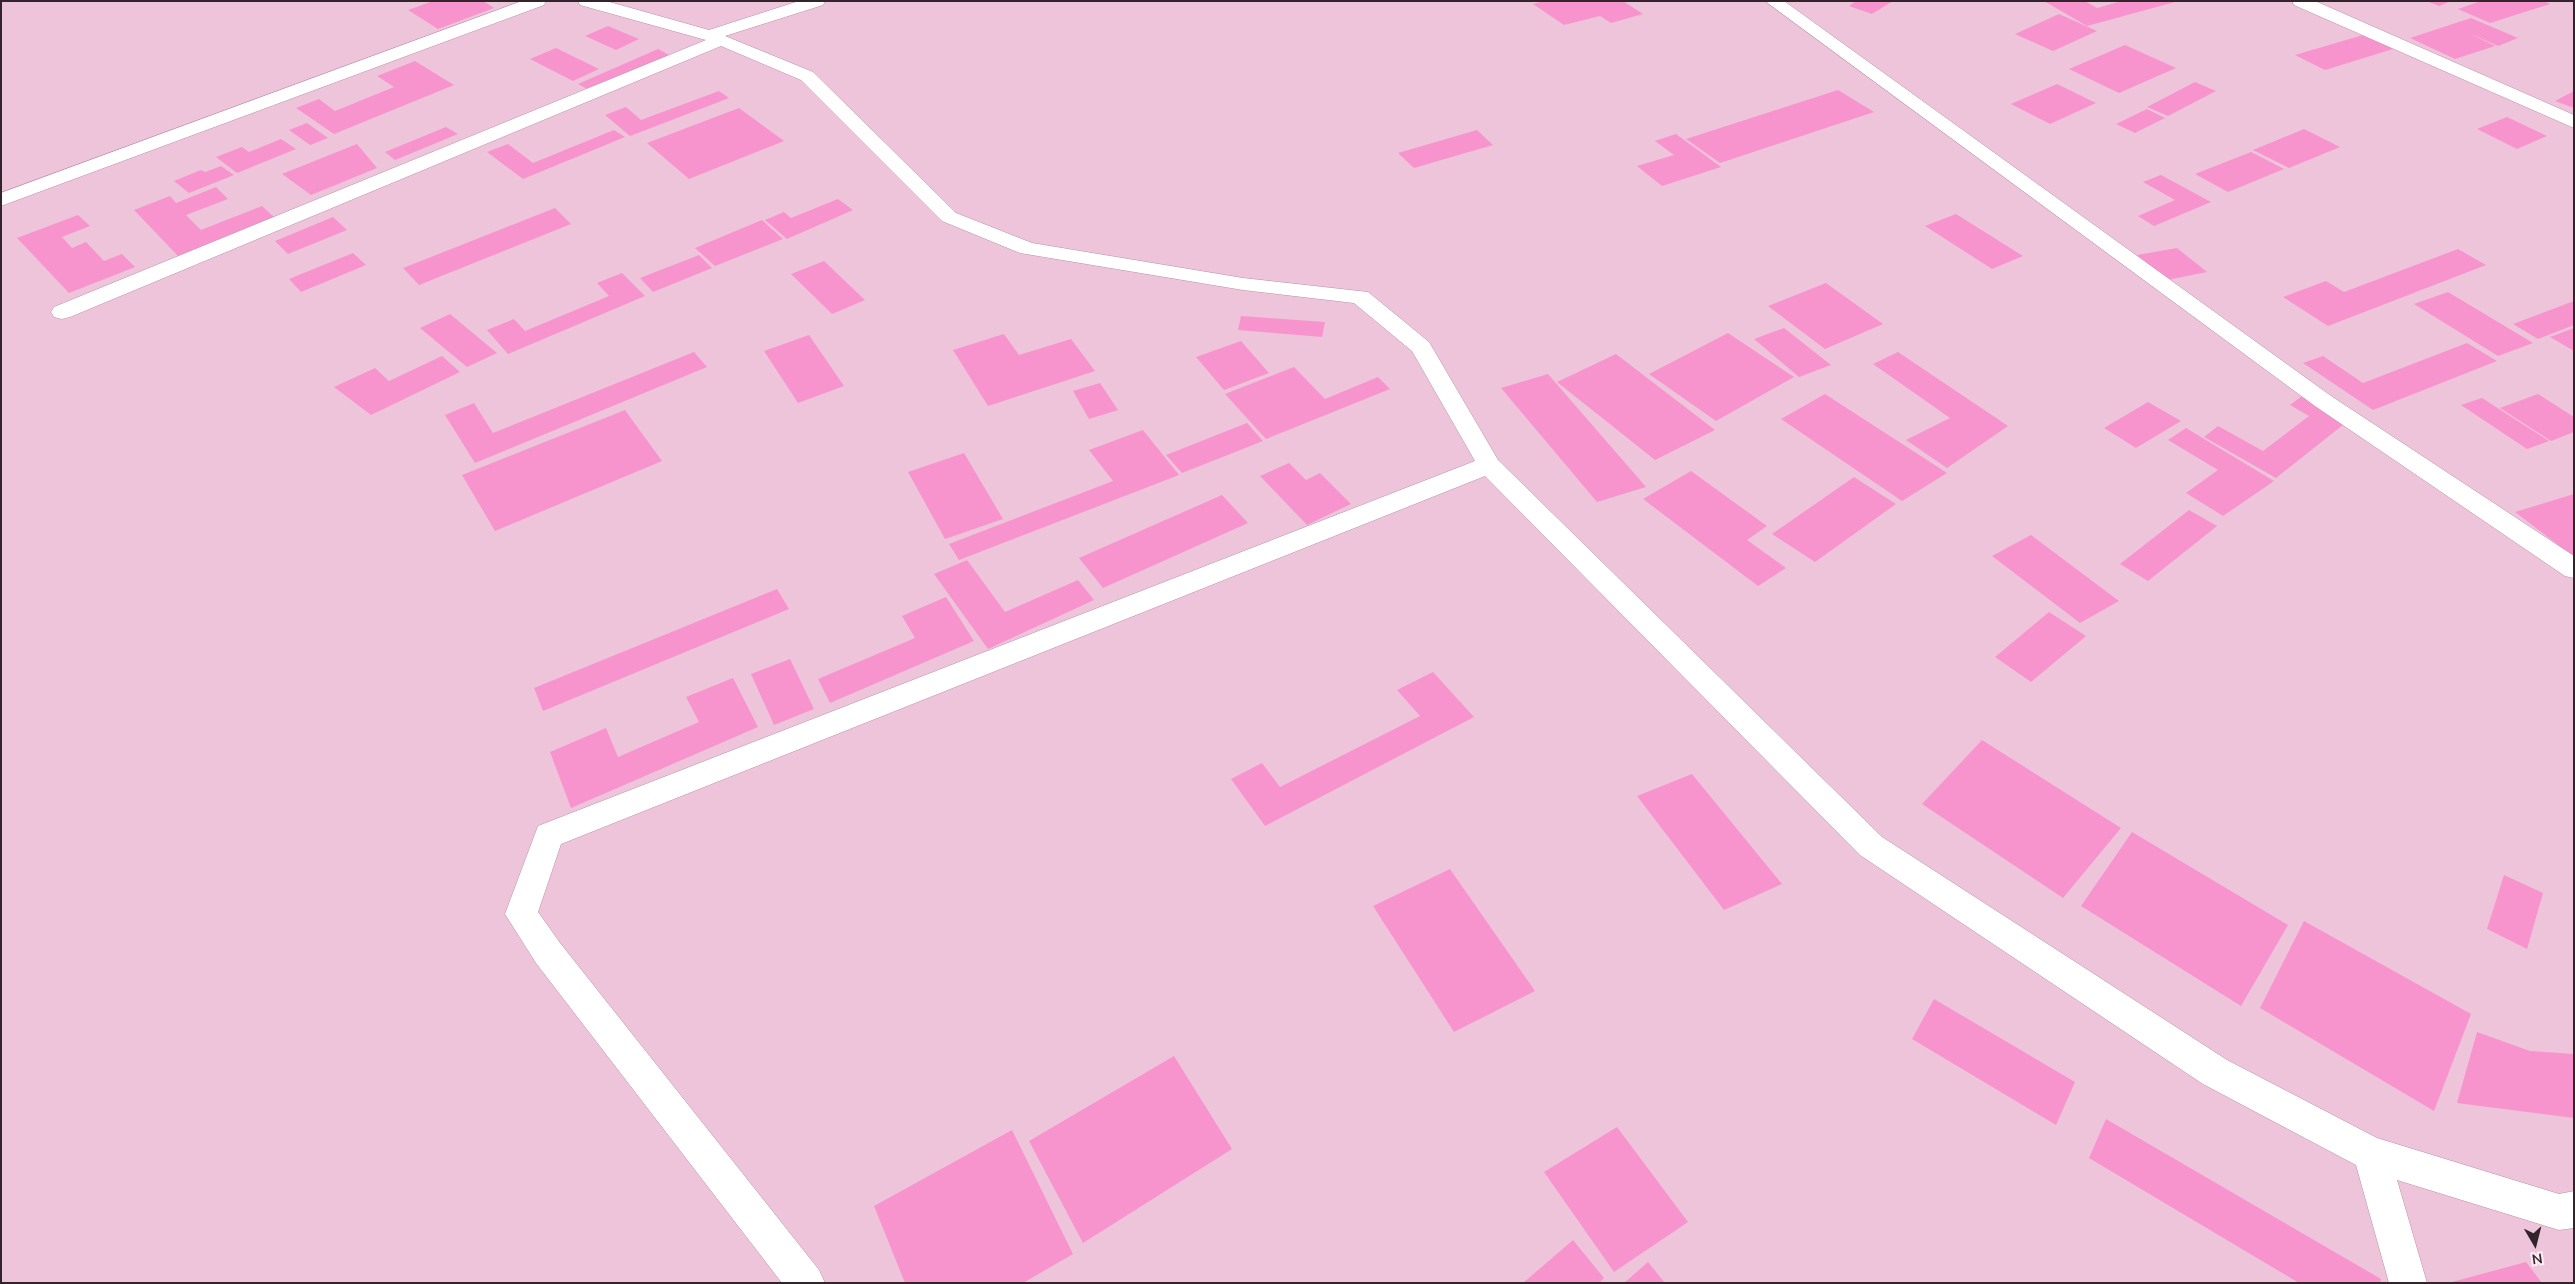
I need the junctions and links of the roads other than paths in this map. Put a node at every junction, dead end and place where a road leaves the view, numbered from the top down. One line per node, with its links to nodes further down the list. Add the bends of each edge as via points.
1 (538, 1): 10 (street)
2 (586, 1): 8 (street)
3 (753, 1): 7 (street)
4 (817, 1): 7 (street)
5 (1773, 1): 13 (street, via 2323,400)
6 (2300, 1): 9 (street)
7 (766, 17): 8 (street)
8 (715, 38): 11 (street); 12 (street, via 807,76 950,217 1027,249 1243,284 1360,298 1421,347)
9 (2574, 122)
10 (1, 200)
11 (62, 312)
12 (1489, 465): 14 (street, via 1871,846 2215,1072); 16 (street, via 548,835 520,914)
13 (2574, 569)
14 (2371, 1154): 15 (street, via 2559,1212); 17 (street)
15 (2574, 1209)
16 (806, 1283)
17 (2408, 1283)

